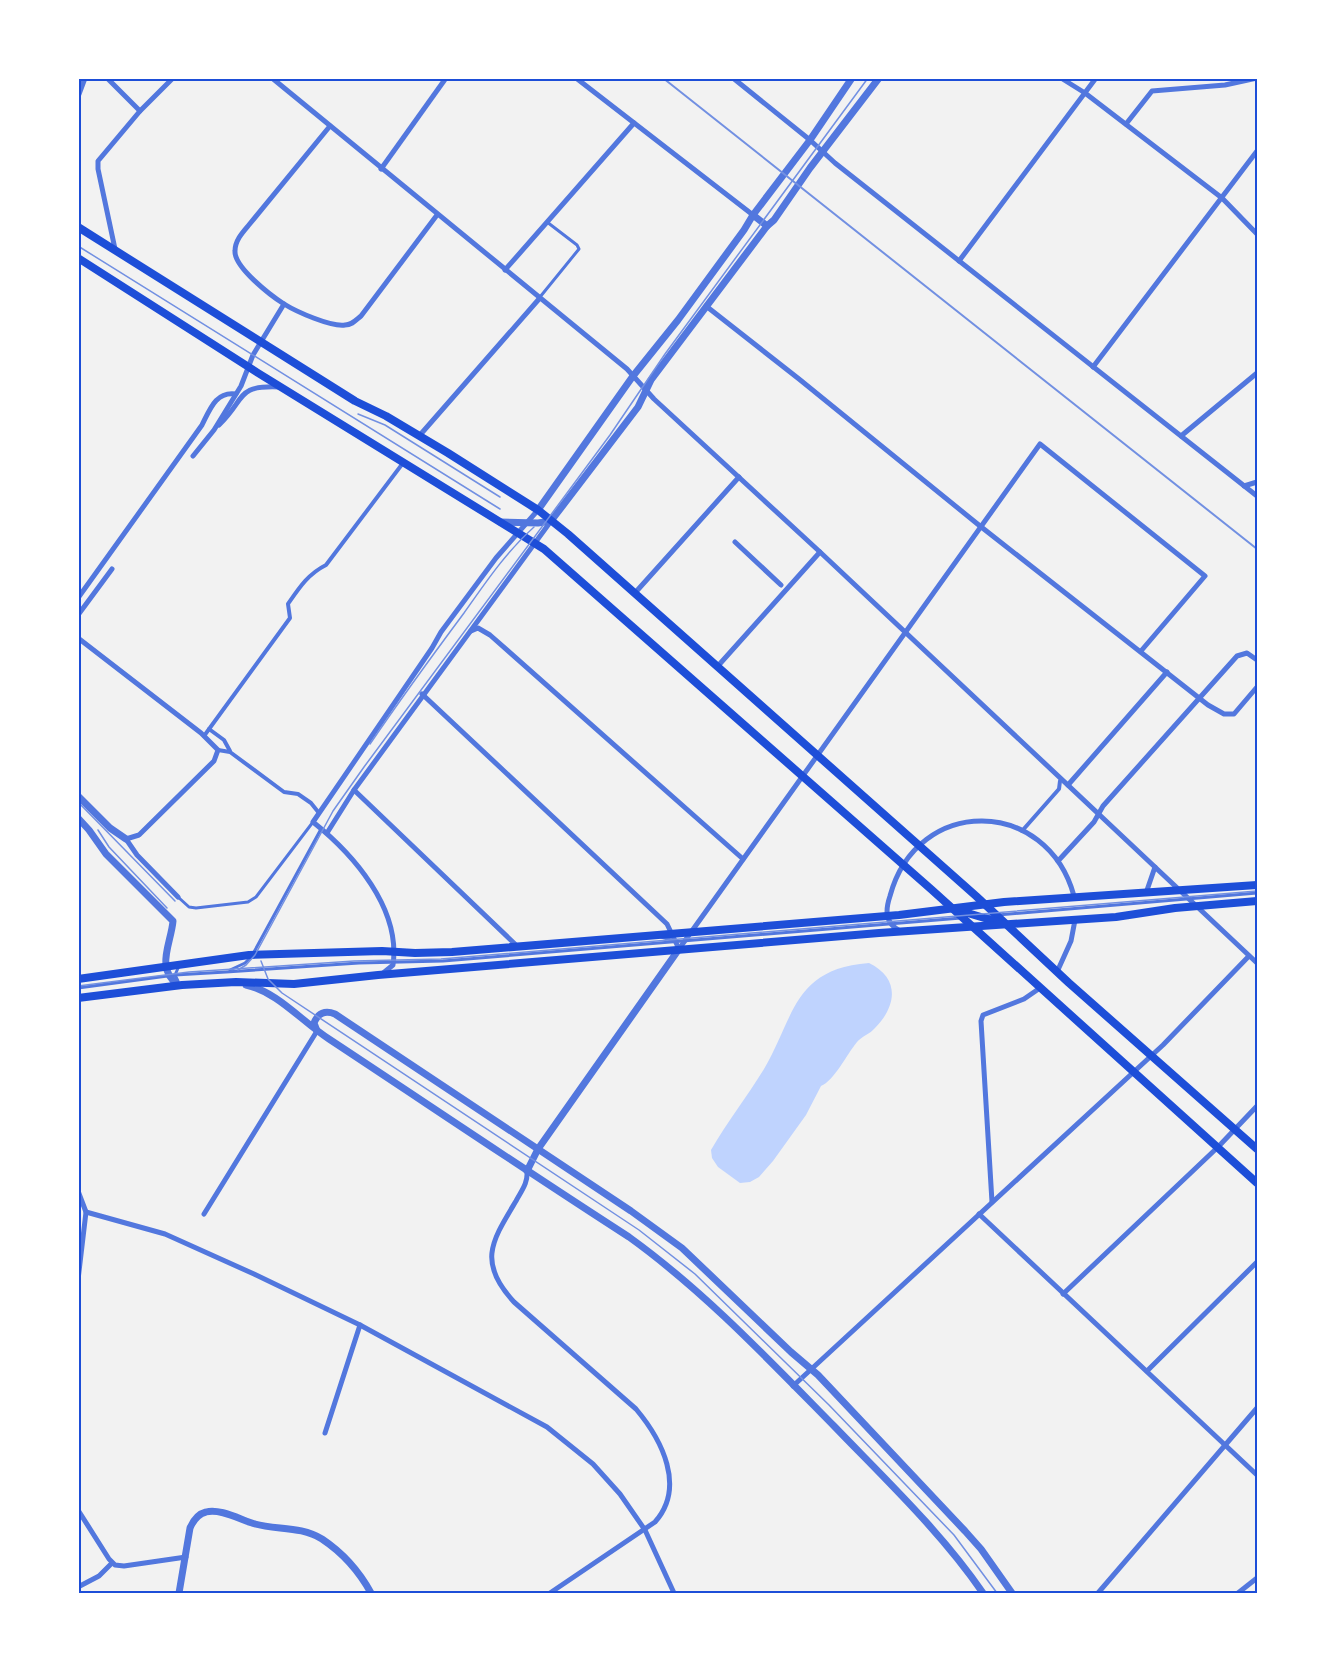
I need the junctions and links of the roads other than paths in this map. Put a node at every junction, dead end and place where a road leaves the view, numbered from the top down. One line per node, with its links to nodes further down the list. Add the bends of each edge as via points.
1 (84, 78): 14 (street)
2 (107, 78): 15 (street)
3 (173, 78): 15 (street)
4 (272, 78): 18 (street)
5 (446, 78): 22 (street)
6 (576, 78): 16 (street)
7 (733, 78): 19 (street)
8 (852, 78): 19 (street)
9 (879, 78): 21 (street)
10 (1061, 78): 13 (street)
11 (1096, 78): 13 (street)
12 (1257, 78): 17 (street, via 1225,85 1152,91)
13 (1085, 93): 17 (street); 32 (street)
14 (78, 94)
15 (140, 111): 30 (street, via 98,161)
16 (634, 123): 25 (street); 26 (street)
17 (1126, 124): 23 (street)
18 (330, 126): 22 (street); 35 (street, via 237,240 236,260 244,271)
19 (810, 140): 21 (street); 25 (street)
20 (1257, 151): 23 (street)
21 (822, 152): 27 (street); 32 (street)
22 (381, 169): 24 (street)
23 (1222, 198): 29 (street); 39 (street)
24 (437, 215): 33 (street); 35 (street, via 352,324 335,325)
25 (753, 215): 27 (street); 41 (street)
26 (547, 222): 33 (street); 34 (lane, via 579,249)
27 (767, 226): 36 (street)
28 (78, 227): 30 (main road)
29 (1257, 234)
30 (115, 249): 37 (main road)
31 (78, 258): 38 (main road)
32 (959, 261): 39 (street)
33 (505, 270): 34 (street)
34 (539, 299): 41 (street); 46 (street)
35 (284, 304): 37 (street)
36 (706, 306): 43 (street); 58 (street)
37 (261, 340): 38 (street); 46 (main road, via 355,400)
38 (248, 366): 42 (main road); 44 (street)
39 (1093, 367): 47 (street)
40 (1257, 373): 47 (street)
41 (633, 376): 43 (street); 54 (street)
42 (281, 388): 45 (street, via 249,390); 49 (main road)
43 (647, 391): 50 (street); 55 (street)
44 (236, 394): 45 (street); 66 (street, via 222,395 216,400)
45 (214, 430): 48 (street)
46 (420, 435): 54 (main road)
47 (1181, 436): 52 (street)
48 (193, 456)
49 (403, 463): 56 (main road); 78 (street, via 326,565 313,571 288,604 290,618)
50 (739, 477): 62 (street); 65 (street)
51 (1257, 482): 52 (street)
52 (1244, 486): 53 (street)
53 (1257, 496)
54 (538, 510): 55 (main road); 57 (street)
55 (551, 521): 57 (street); 61 (street); 65 (main road)
56 (499, 522): 57 (street); 59 (main road)
57 (526, 522): 59 (street)
58 (980, 526): 69 (street); 71 (street); 71 (street, via 1040,444 1205,576)
59 (518, 532): 61 (main road); 88 (street, via 441,632)
60 (735, 542): 64 (street)
61 (536, 543): 68 (street); 83 (main road)
62 (820, 552): 69 (street); 73 (street)
63 (112, 569): 67 (street)
64 (781, 585)
65 (634, 594): 73 (main road)
66 (78, 598)
67 (78, 615)
68 (470, 631): 76 (street); 97 (street, via 478,628 490,635)
69 (906, 633): 82 (street); 85 (street)
70 (78, 638): 79 (street)
71 (1141, 651): 74 (street)
72 (1257, 660): 77 (street, via 1247,653 1240,654)
73 (717, 667): 82 (main road)
74 (1167, 672): 77 (street); 85 (street)
75 (1257, 687): 77 (street, via 1234,714 1219,712)
76 (422, 694): 86 (street); 122 (street, via 667,924)
77 (1199, 698): 89 (street)
78 (209, 729): 79 (street); 81 (street, via 224,740)
79 (204, 736): 80 (street)
80 (218, 750): 81 (street); 95 (street, via 214,761 139,835)
81 (230, 752): 88 (street, via 284,792 298,794)
82 (816, 755): 83 (street); 96 (main road)
83 (802, 776): 97 (street); 99 (main road)
84 (1060, 781): 93 (street, via 1059,789)
85 (1068, 785): 89 (street)
86 (354, 790): 94 (street); 123 (street)
87 (78, 795): 95 (street, via 110,828)
88 (319, 813): 91 (street)
89 (1098, 814): 98 (street); 100 (street)
90 (79, 819): 130 (street, via 106,854 172,921)
91 (313, 822): 92 (street); 106 (lane, via 256,897 248,902 189,907)
92 (321, 829): 94 (street); 125 (lane)
93 (1022, 831): 96 (street, via 999,823 966,821 932,834); 98 (street)
94 (327, 833): 124 (street, via 362,869 373,887)
95 (126, 838): 106 (street)
96 (919, 846): 99 (street); 109 (main road)
97 (743, 859): 120 (street)
98 (1058, 861): 105 (street)
99 (903, 865): 111 (main road); 115 (street, via 886,908)
100 (1155, 867): 102 (street); 103 (street)
101 (1257, 885): 102 (main road)
102 (1180, 891): 103 (main road); 107 (street)
103 (1146, 893): 105 (main road)
104 (1257, 893): 107 (lane)
105 (1074, 896): 109 (main road)
106 (178, 897)
107 (1188, 899): 110 (street); 112 (lane)
108 (1257, 901): 110 (main road)
109 (985, 904): 111 (main road); 112 (main road)
110 (1196, 906): 116 (main road); 126 (street)
111 (953, 909): 113 (main road); 114 (main road); 115 (main road)
112 (996, 915): 113 (lane); 117 (main road)
113 (982, 916): 114 (lane); 117 (main road)
114 (962, 918): 115 (lane); 118 (main road)
115 (889, 920): 119 (street); 120 (main road); 121 (lane)
116 (1075, 920): 117 (main road); 132 (street)
117 (1006, 925): 118 (main road); 132 (main road)
118 (972, 926): 119 (main road); 140 (main road)
119 (900, 931): 122 (main road)
120 (693, 932): 121 (street); 122 (main road)
121 (686, 941): 122 (street)
122 (676, 942): 123 (main road, via 655,935); 127 (lane); 133 (main road); 148 (street)
123 (517, 946): 124 (main road, via 452,952)
124 (394, 951): 125 (main road); 127 (street)
125 (252, 955): 129 (main road); 131 (lane)
126 (1249, 956): 128 (street); 143 (street)
127 (393, 962): 131 (lane); 133 (street)
128 (1257, 963)
129 (180, 964): 130 (main road); 134 (lane)
130 (164, 966): 134 (street); 135 (lane); 136 (main road)
131 (226, 972): 134 (lane)
132 (1057, 972): 143 (main road)
133 (381, 974): 137 (main road, via 294,984)
134 (172, 976): 135 (lane); 138 (street)
135 (150, 978): 139 (lane)
136 (78, 979)
137 (236, 982): 138 (main road); 142 (street, via 270,994)
138 (180, 985): 141 (main road)
139 (78, 988)
140 (1040, 988): 144 (main road); 153 (street, via 1024,999 983,1015 980,1023)
141 (78, 998)
142 (317, 1031): 148 (street, via 317,1017 329,1012); 150 (street); 155 (street)
143 (1151, 1055): 144 (street); 146 (main road)
144 (1134, 1072): 147 (main road); 153 (street)
145 (1257, 1106): 146 (street)
146 (1235, 1129): 147 (street); 149 (main road)
147 (1218, 1147): 151 (main road); 159 (street)
148 (538, 1149): 150 (street); 161 (street, via 682,1248)
149 (1257, 1149)
150 (527, 1171): 163 (street, via 669,1266); 169 (street, via 526,1184 492,1247 495,1275 514,1302 647,1421 664,1454 670,1477 665,1507)
151 (1257, 1183)
152 (78, 1191): 154 (street)
153 (992, 1202): 156 (street)
154 (86, 1212): 158 (street); 160 (street, via 165,1233)
155 (204, 1214)
156 (979, 1214): 159 (street); 161 (street)
157 (1257, 1262): 162 (street)
158 (78, 1280)
159 (1063, 1294): 162 (street)
160 (360, 1325): 165 (street); 169 (street, via 547,1427 609,1479)
161 (811, 1369): 163 (street); 179 (street, via 965,1531)
162 (1147, 1371): 166 (street)
163 (793, 1386): 178 (street, via 941,1539)
164 (1257, 1408): 166 (street)
165 (325, 1433)
166 (1225, 1445): 167 (street); 180 (street)
167 (1257, 1475)
168 (78, 1510): 171 (street)
169 (645, 1530): 176 (street); 177 (street)
170 (186, 1557): 171 (street, via 124,1566); 174 (street); 175 (street, via 193,1522 203,1513 216,1511 320,1538 350,1562)
171 (112, 1563): 173 (street, via 99,1576)
172 (1257, 1578): 181 (street)
173 (78, 1587)
174 (179, 1593)
175 (371, 1593)
176 (550, 1593)
177 (674, 1593)
178 (983, 1593)
179 (1011, 1593)
180 (1098, 1593)
181 (1238, 1593)

